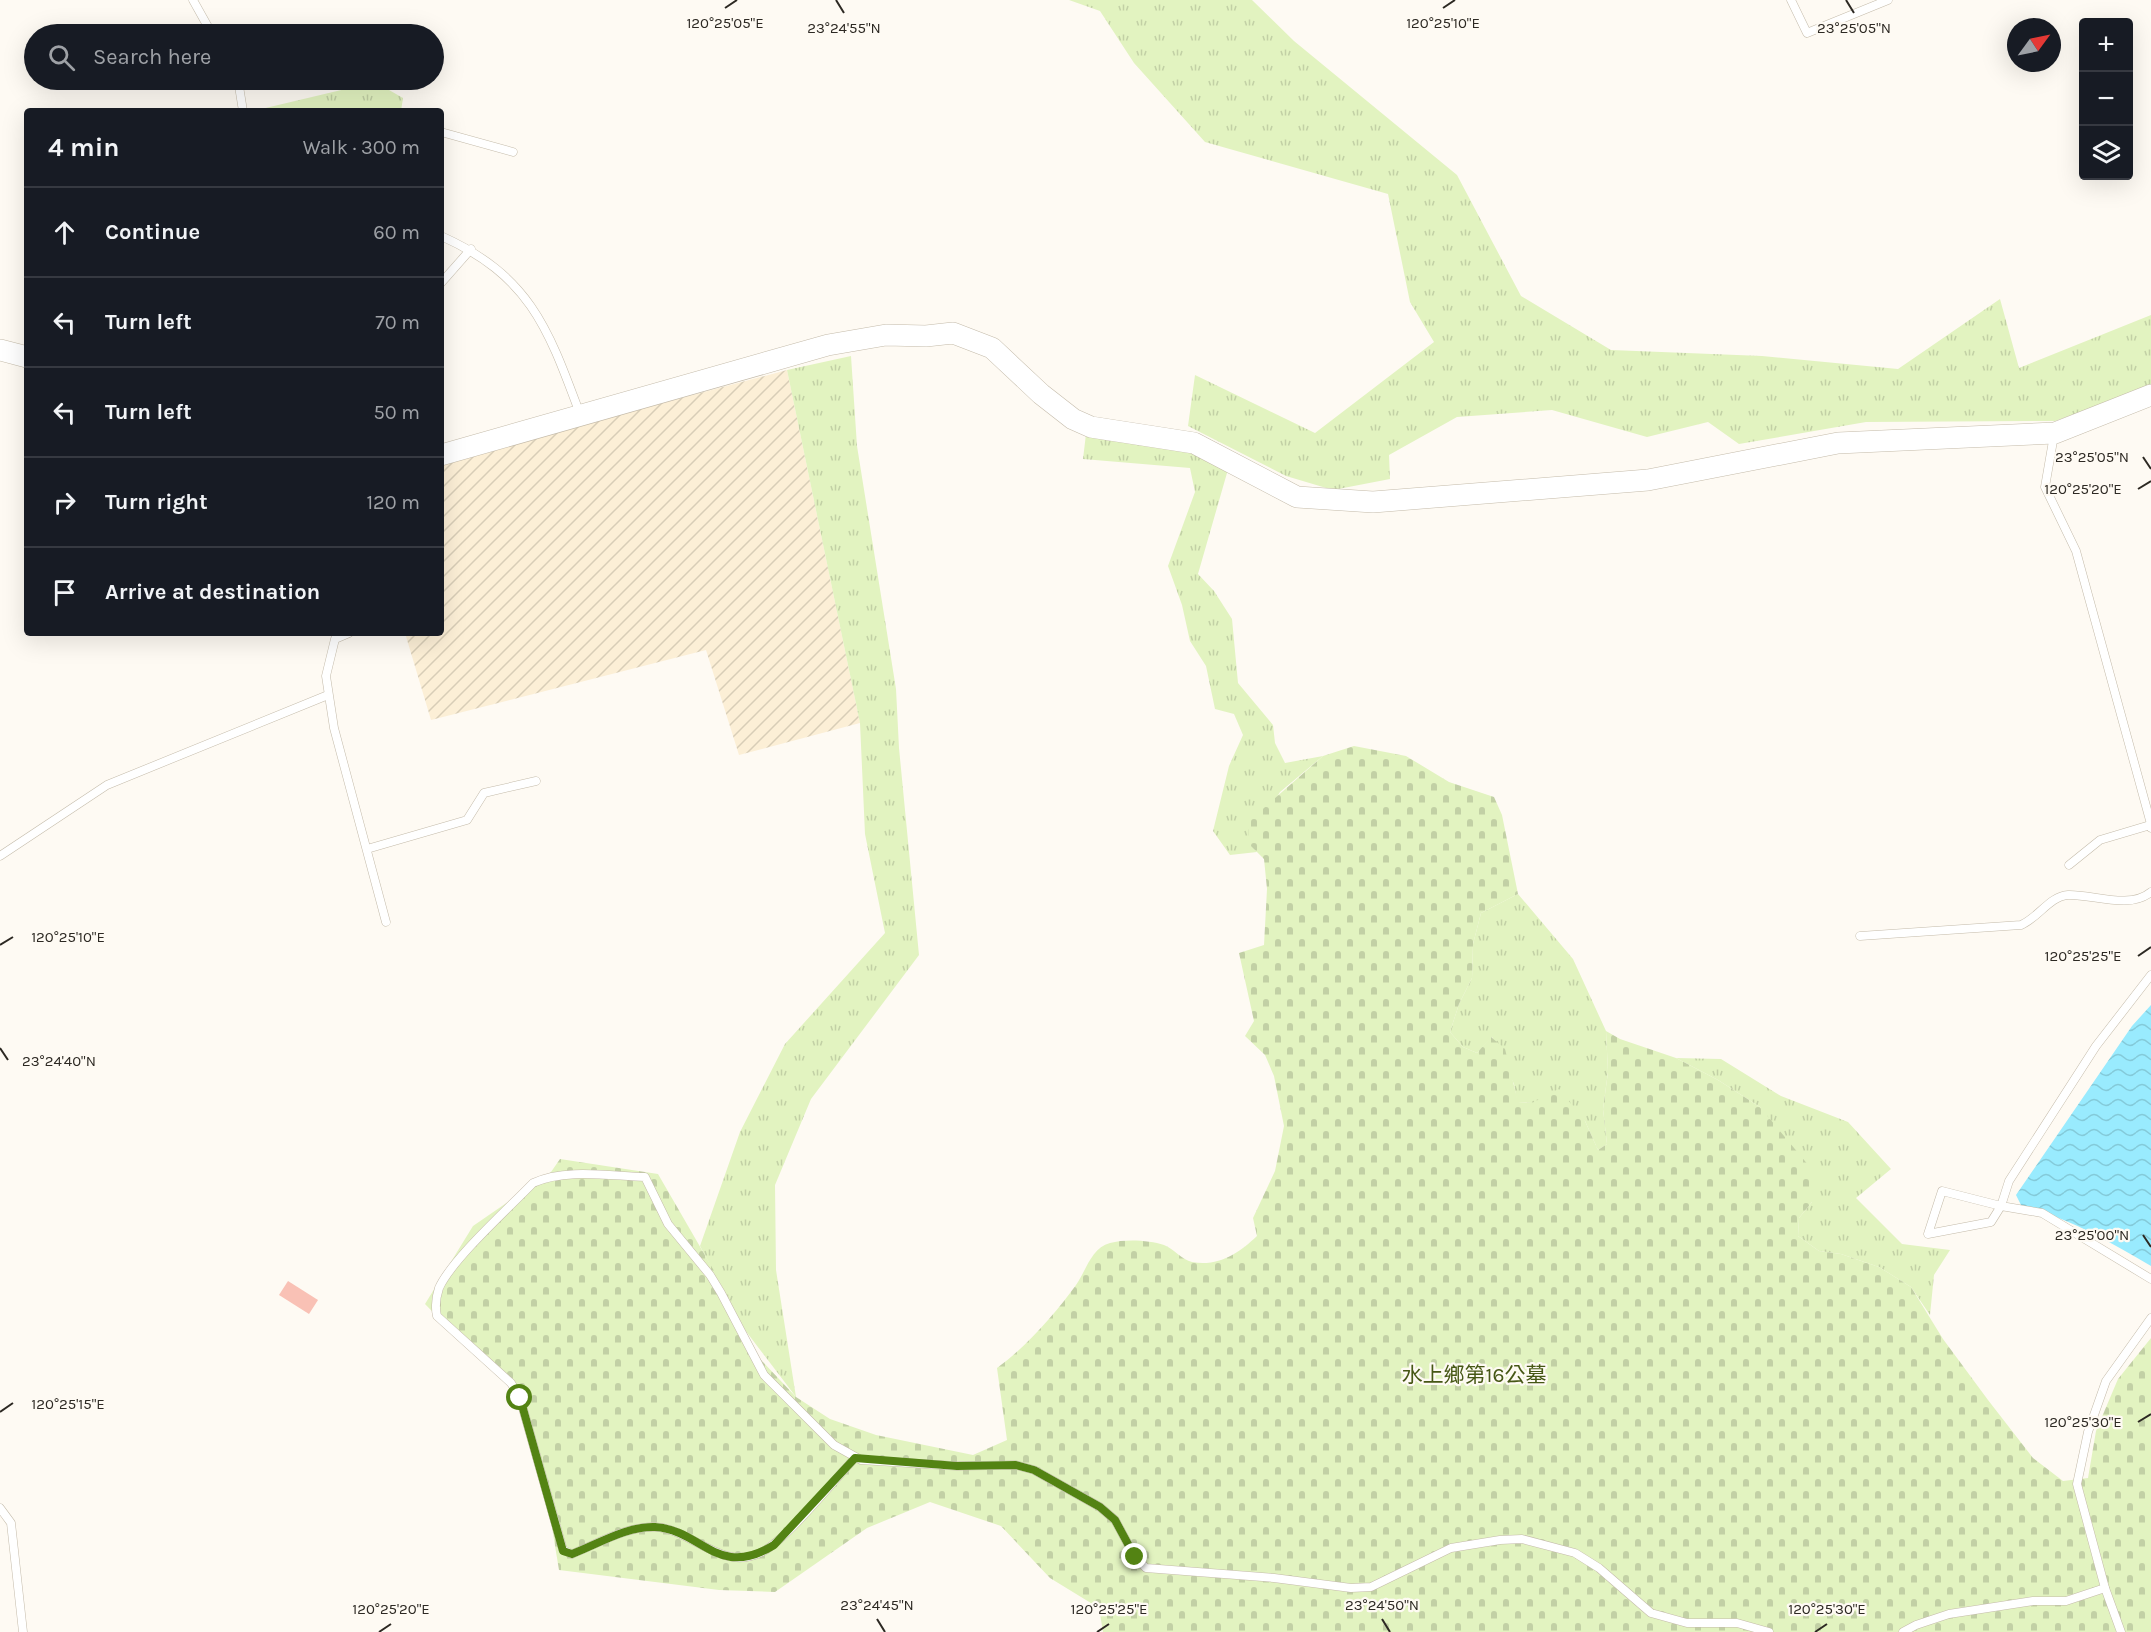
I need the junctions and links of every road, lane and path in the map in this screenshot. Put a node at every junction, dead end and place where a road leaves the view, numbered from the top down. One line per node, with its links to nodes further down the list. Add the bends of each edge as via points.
1 (193, 0): 4 (lane)
2 (1791, 0): 3 (lane, via 1807,33)
3 (1888, 0)
4 (206, 24)
5 (240, 90): 6 (lane)
6 (243, 108)
7 (444, 133): 8 (lane)
8 (513, 152)
9 (444, 237): 10 (lane)
10 (471, 249): 11 (lane); 15 (lane, via 506,276 552,338)
11 (444, 280)
12 (0, 350): 13 (street)
13 (24, 356)
14 (2151, 395): 16 (street)
15 (581, 415): 16 (street, via 828,345 886,335 953,333 992,348 1073,419 1091,427 1194,443 1297,497 1312,499 1373,502 1636,481 1838,442); 17 (street)
16 (2055, 433): 21 (lane, via 2045,487 2076,551)
17 (444, 453)
18 (342, 636): 19 (lane, via 335,639 326,676)
19 (328, 695): 22 (lane); 23 (lane, via 107,785)
20 (536, 781): 22 (lane, via 484,793 467,820)
21 (2151, 826): 24 (lane, via 2100,840)
22 (367, 849): 26 (lane)
23 (0, 856)
24 (2069, 865)
25 (2151, 892): 27 (lane, via 2146,897 2128,900 2057,897 2032,921 2021,925)
26 (386, 922)
27 (1860, 936)
28 (2151, 975): 29 (lane, via 2096,1046 2009,1181)
29 (2001, 1206): 29 (lane, via 1991,1222 1929,1233 1942,1191); 30 (lane, via 2042,1213)
30 (2151, 1279)
31 (2151, 1318): 34 (lane, via 2106,1381 2088,1432 2077,1484)
32 (855, 1458): 32 (lane, via 834,1445 764,1375 721,1293 668,1224 645,1177 567,1175 533,1183 455,1265 439,1288 437,1316 511,1383 520,1398 563,1551 572,1554 637,1528 654,1527 670,1530 721,1555 748,1557 774,1545); 36 (lane, via 957,1466 1016,1465 1034,1470 1100,1507 1115,1520 1135,1557 1146,1568 1371,1587 1451,1548 1522,1539 1575,1553 1607,1574 1651,1613 1687,1623 1737,1623)
33 (0, 1508): 35 (lane, via 10,1523)
34 (2105, 1588): 37 (lane, via 2066,1601 2033,1601 1949,1614); 38 (lane)
35 (23, 1632)
36 (1769, 1632)
37 (1903, 1632)
38 (2121, 1632)

